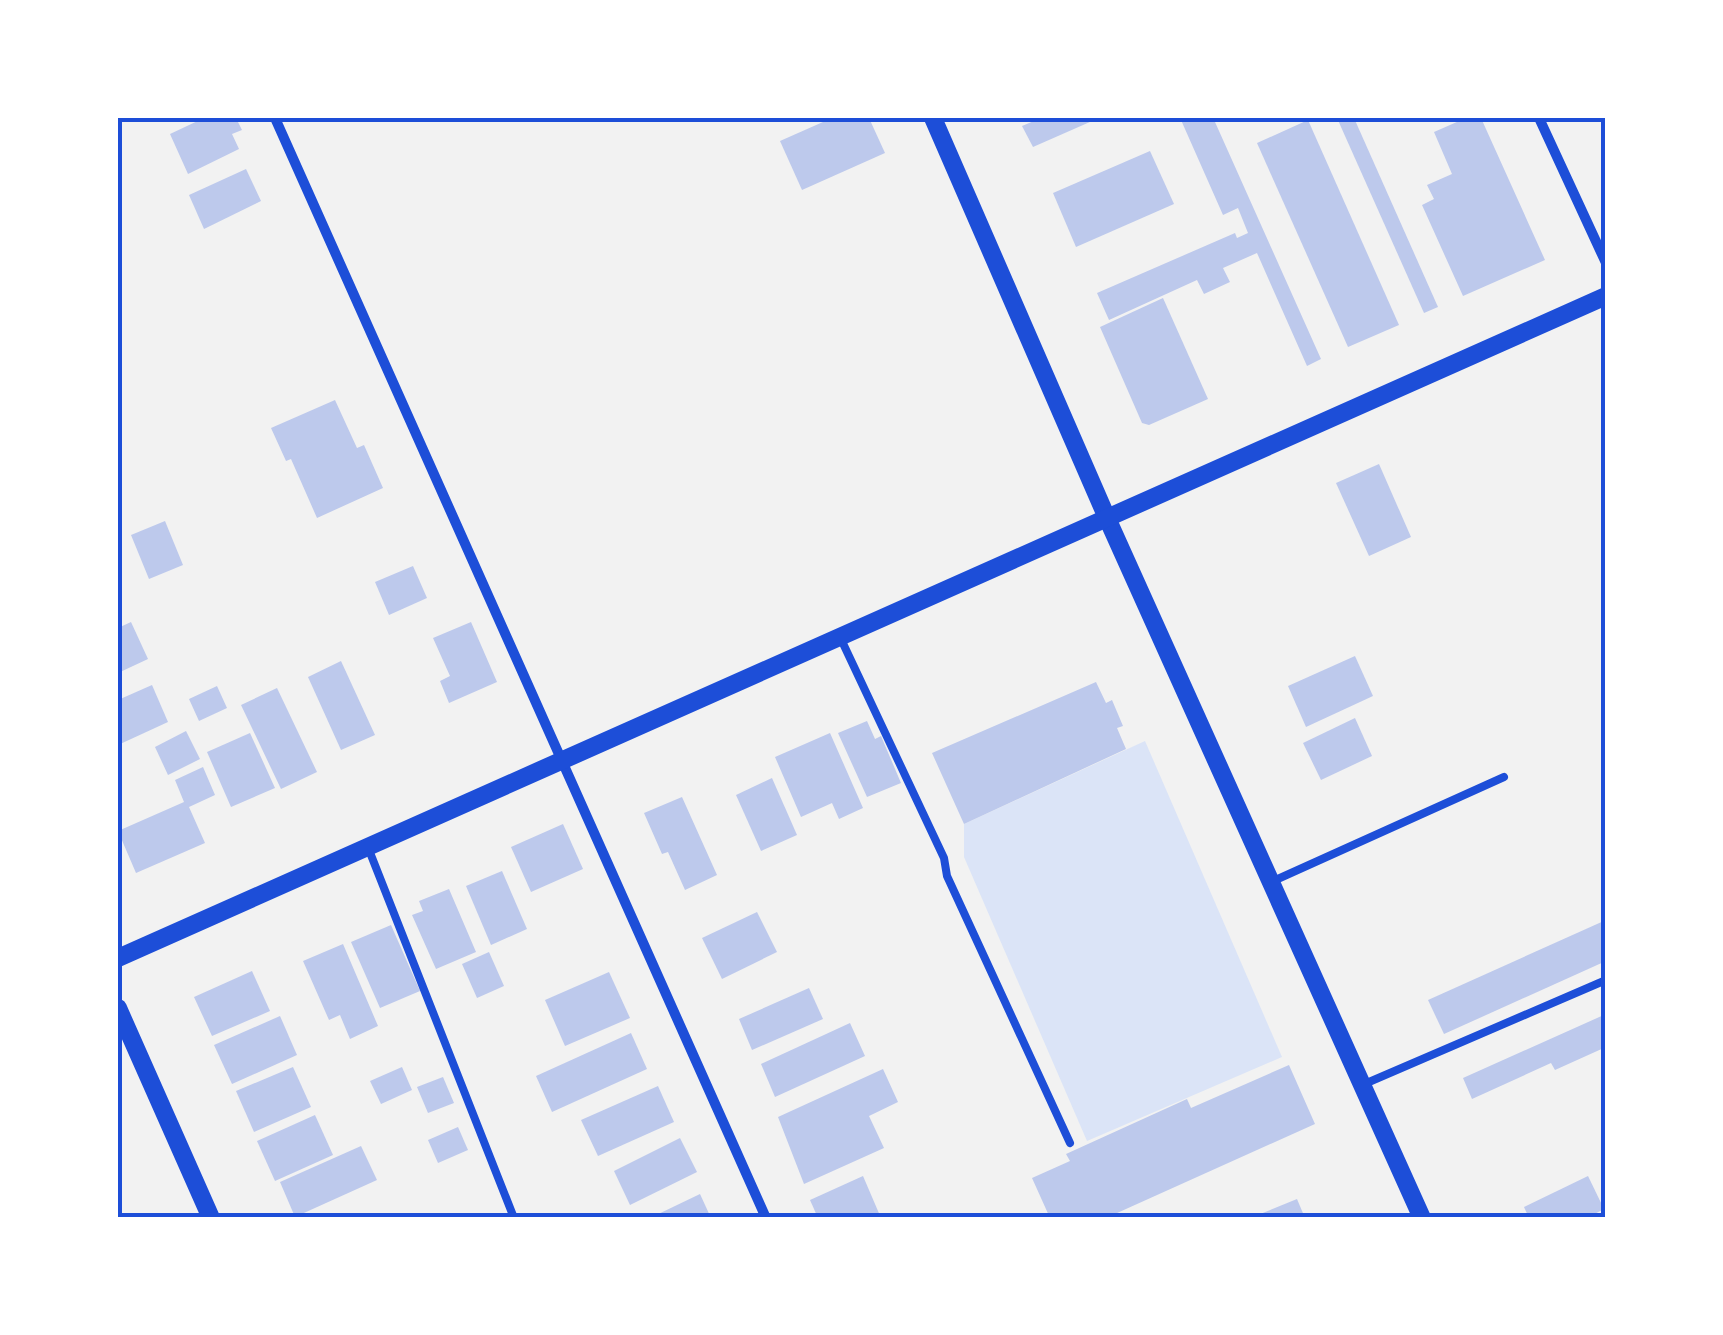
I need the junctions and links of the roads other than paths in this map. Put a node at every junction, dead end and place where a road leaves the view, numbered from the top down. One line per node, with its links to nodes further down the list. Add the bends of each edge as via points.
1 (275, 118): 8 (street)
2 (933, 118): 6 (street)
3 (1539, 118): 4 (street)
4 (1606, 263)
5 (1606, 296): 6 (street)
6 (1106, 518): 7 (street); 11 (street)
7 (840, 637): 8 (street); 16 (lane)
8 (562, 760): 10 (street); 19 (street)
9 (1504, 777): 11 (lane)
10 (368, 847): 12 (street); 18 (lane)
11 (1271, 882): 15 (street)
12 (118, 958)
13 (1606, 980): 15 (lane)
14 (118, 1008): 17 (street)
15 (1362, 1084): 20 (street)
16 (1070, 1143)
17 (211, 1218)
18 (514, 1218)
19 (766, 1218)
20 (1422, 1218)

